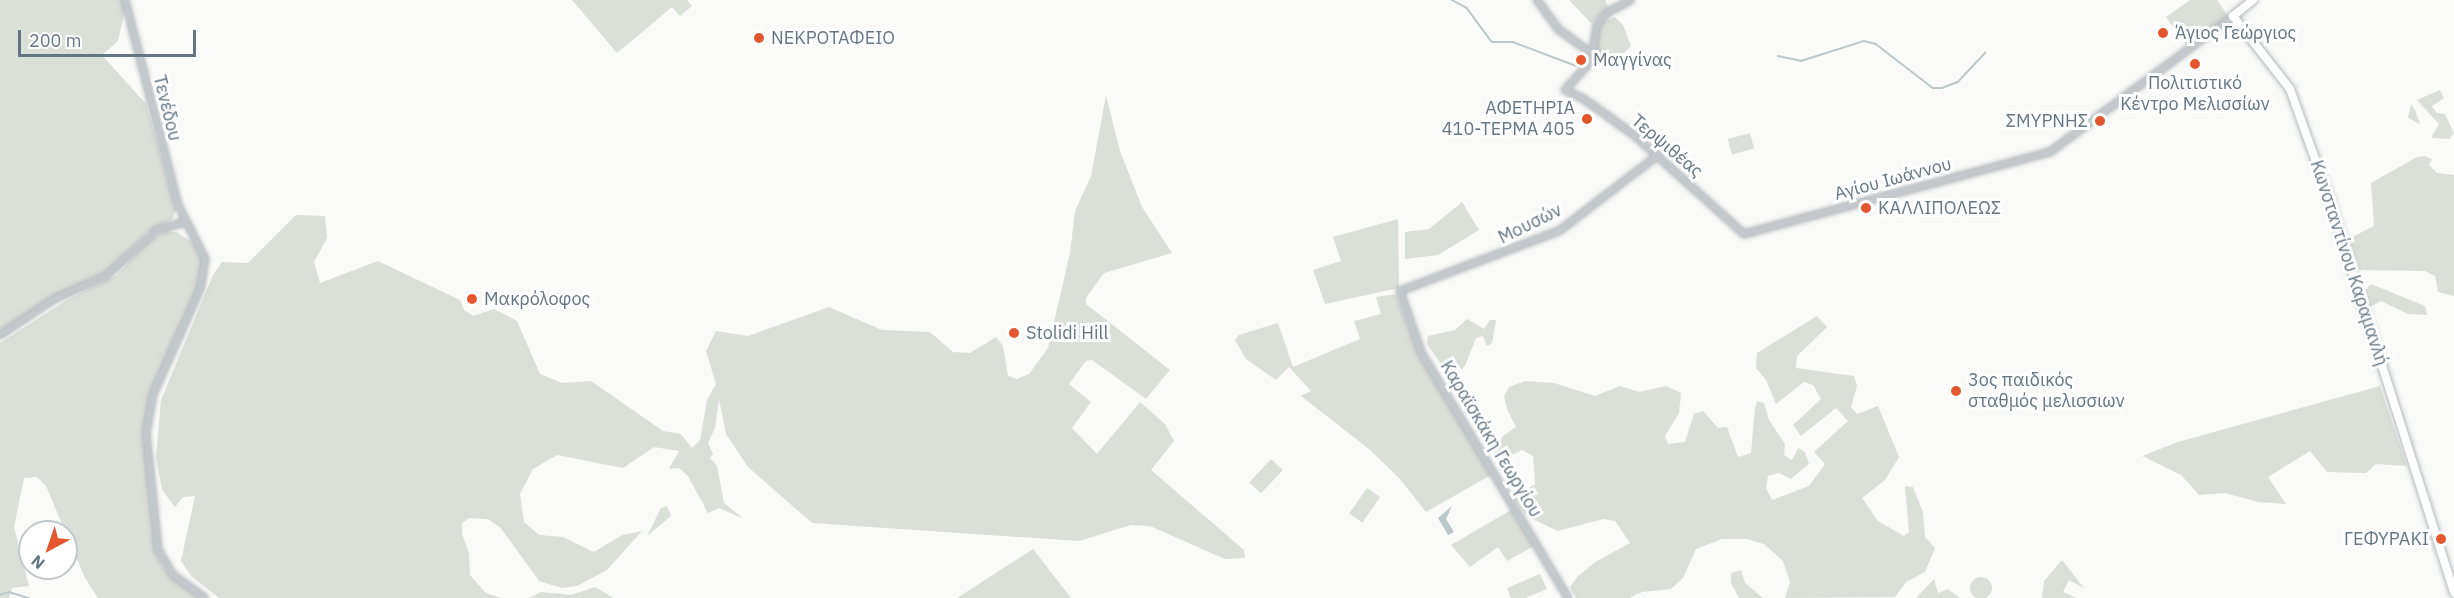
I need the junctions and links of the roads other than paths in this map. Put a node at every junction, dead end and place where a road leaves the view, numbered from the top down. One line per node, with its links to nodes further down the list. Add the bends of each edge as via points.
1 (125, 0): 8 (street, Τενέδου, via 153,118)
2 (1537, 0): 6 (street, via 1558,29)
3 (1631, 0): 6 (street, via 1608,12 1597,25)
4 (2253, 0): 5 (main road)
5 (2233, 16): 9 (street, Αγίου Ιωάννου, via 2050,153); 12 (main road, Κωνσταντίνου Καραμανλή, via 2290,89 2375,339)
6 (1592, 55): 7 (street, Τερψιθέας, via 1565,90 1584,99)
7 (1658, 155): 9 (street, Τερψιθέας); 10 (street, Μουσών, via 1559,231)
8 (185, 222): 11 (street, via 157,230 106,276 54,299); 13 (street, Τενέδου, via 203,252 204,277 153,394 146,433 158,550 173,575)
9 (1744, 234)
10 (1400, 291): 14 (street, Καραϊσκάκη Γεωργίου, via 1421,352)
11 (0, 334)
12 (2454, 592)
13 (204, 598)
14 (1568, 598)

